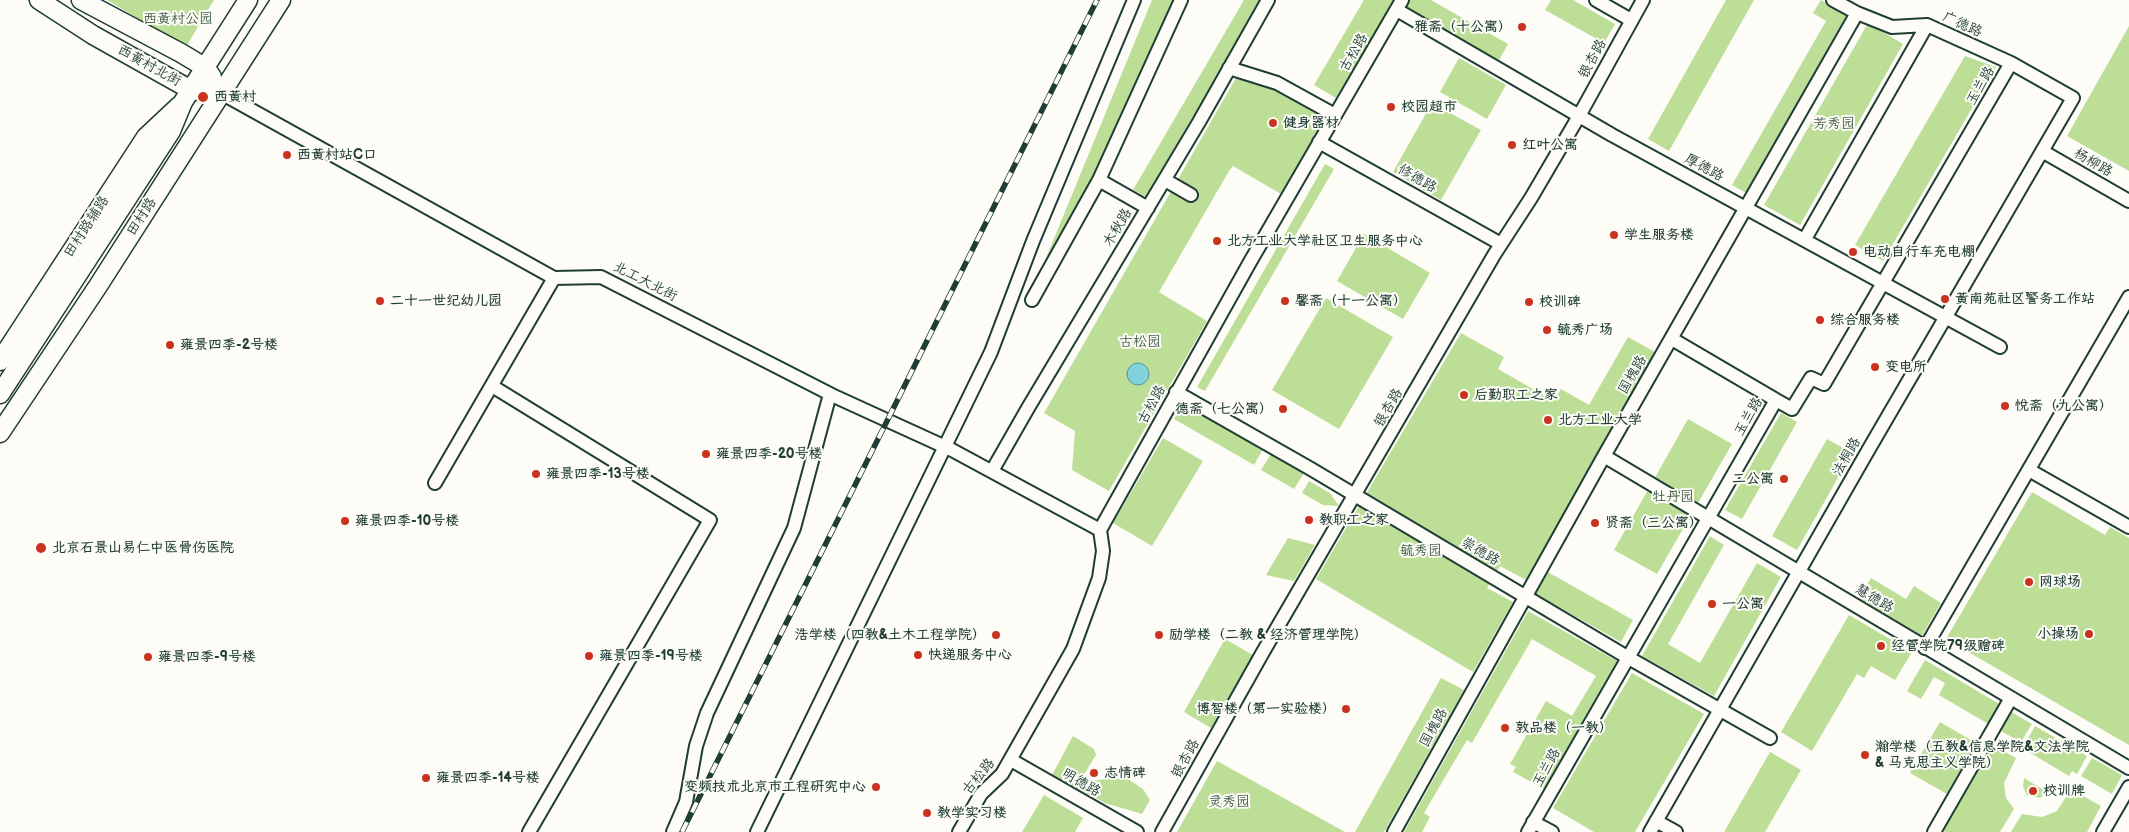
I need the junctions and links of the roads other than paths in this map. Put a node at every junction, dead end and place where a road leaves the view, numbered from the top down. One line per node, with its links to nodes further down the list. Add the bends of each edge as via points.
1 (39, 0): 19 (main road, 西黄村北街)
2 (81, 0): 16 (main road, 西黄村北街)
3 (248, 0): 16 (main road, 田村路)
4 (281, 0): 18 (main road, 田村路)
5 (1134, 0): 47 (street, via 1033,241 991,352)
6 (1181, 0): 25 (street)
7 (1268, 0): 17 (street, 木秋路)
8 (1596, 0): 13 (street)
9 (1643, 0): 13 (street, 银杏路)
10 (1834, 0): 12 (street, 广德路)
11 (1400, 5): 21 (street, 古松路); 22 (street, 厚德路)
12 (1857, 13): 14 (street, 广德路, via 1892,27); 30 (street, 国槐路)
13 (1631, 20): 22 (street, 银杏路)
14 (1927, 25): 15 (street, 广德路); 31 (street)
15 (2011, 63): 20 (street, 广德路); 34 (street, 玉兰路)
16 (206, 68): 18 (main road); 19 (main road, 田村路)
17 (1229, 68): 21 (street, via 1277,83); 26 (street, 木秋路)
18 (221, 93): 19 (main road, 西黄村北街); 33 (street); 46 (main road, 田村路)
19 (187, 96): 40 (main road, 田村路辅路, via 146,137); 43 (main road, 田村路, via 171,131)
20 (2073, 98): 24 (street, 法桐路)
21 (1335, 115): 23 (street, 古松路)
22 (1579, 116): 30 (street, 厚德路); 32 (street, 银杏路)
23 (1319, 142): 32 (street, 修德路); 42 (street, 古松路)
24 (2042, 151): 28 (street, 杨柳路); 37 (street, 法桐路)
25 (1099, 180): 29 (street); 36 (street)
26 (1165, 180): 27 (street); 29 (street, 木秋路)
27 (1191, 195)
28 (2129, 201)
29 (1148, 208): 50 (street, 木秋路)
30 (1747, 208): 31 (street, 厚德路); 38 (street, 国槐路)
31 (1804, 239): 34 (street, 厚德路)
32 (1501, 244): 52 (street, 银杏路)
33 (554, 278): 41 (street); 44 (street, 北工大北街, via 601,277)
34 (1884, 282): 37 (street, 厚德路); 45 (street, 玉兰路, via 1824,384 1811,378 1792,409)
35 (2129, 297): 49 (street)
36 (1032, 300)
37 (1946, 317): 39 (street, 厚德路); 56 (street, 法桐路)
38 (1672, 339): 45 (street); 48 (street, 国槐路)
39 (2000, 347)
40 (0, 360)
41 (492, 386): 51 (street); 69 (street, via 710,520)
42 (1176, 392): 52 (street, 崇德路); 55 (street, 古松路)
43 (0, 394)
44 (830, 394): 47 (street, 北工大北街); 70 (street, via 794,528 707,713 696,746 686,802)
45 (1776, 400): 53 (street, 玉兰路)
46 (0, 433)
47 (948, 448): 50 (street, 北工大北街); 71 (street)
48 (1604, 456): 53 (street, 慧德路); 57 (street, 国槐路)
49 (2028, 470): 54 (street); 58 (street)
50 (992, 471): 55 (street, 北工大北街)
51 (434, 483)
52 (1354, 495): 57 (street, 崇德路); 74 (street, 银杏路)
53 (1708, 517): 56 (street, 慧德路); 59 (street, 玉兰路)
54 (2129, 527)
55 (1100, 530): 64 (street, 古松路, via 1103,551 1099,578 1086,617 1073,649)
56 (1799, 571): 58 (street, 慧德路); 61 (street, 法桐路)
57 (1525, 596): 59 (street, 崇德路); 75 (street, 国槐路)
58 (1925, 648): 60 (street, 慧德路)
59 (1627, 656): 61 (street, 崇德路); 67 (street, 玉兰路)
60 (2011, 698): 63 (street); 65 (street, 慧德路); 78 (street)
61 (1720, 709): 62 (street, 崇德路); 68 (street, 法桐路)
62 (1770, 738)
63 (1984, 745)
64 (1010, 760): 72 (street, 古松路, via 1002,774 981,794); 73 (street, 明德路)
65 (2129, 768)
66 (2129, 787): 79 (street)
67 (1530, 827): 76 (street)
68 (1653, 827): 77 (street)
69 (529, 832)
70 (673, 832)
71 (757, 832)
72 (959, 832)
73 (1137, 832)
74 (1162, 832)
75 (1394, 832)
76 (1552, 832)
77 (1676, 832)
78 (1934, 832)
79 (2103, 832)

